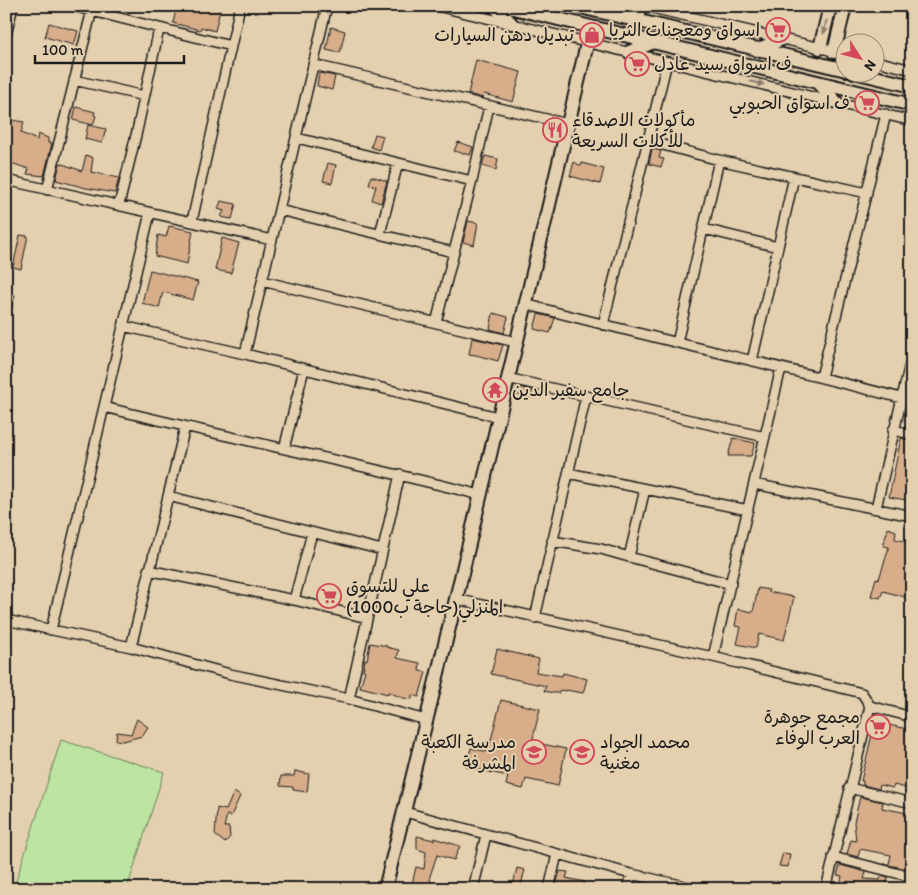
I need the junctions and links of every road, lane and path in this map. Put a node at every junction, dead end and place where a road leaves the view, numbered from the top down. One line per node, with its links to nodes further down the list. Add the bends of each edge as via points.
1 (14, 6): 19 (street)
2 (72, 6): 13 (street)
3 (240, 6): 23 (street)
4 (327, 6): 30 (street)
5 (437, 6): 15 (street)
6 (494, 6): 15 (street)
7 (505, 6): 16 (street)
8 (576, 6): 12 (street)
9 (642, 6): 14 (street); 20 (street)
10 (830, 6): 24 (street, one-way to 24)
11 (845, 6): 18 (street)
12 (592, 8): 14 (street)
13 (92, 10): 17 (street); 34 (street)
14 (637, 21): 25 (street)
15 (511, 23): 21 (street)
16 (591, 27): 21 (street); 22 (street)
17 (159, 28): 23 (street); 39 (street)
18 (842, 32)
19 (6, 36)
20 (782, 39): 24 (street); 25 (street)
21 (587, 41): 26 (street); 45 (street)
22 (654, 42): 26 (street); 37 (street)
23 (231, 46): 58 (street)
24 (820, 48): 27 (street)
25 (756, 50): 31 (street)
26 (629, 52): 28 (street)
27 (836, 52)
28 (667, 62): 40 (street, one-way to 40); 47 (street)
29 (886, 64): 32 (street)
30 (314, 66): 42 (street); 46 (street)
31 (836, 68)
32 (912, 70)
33 (886, 77): 36 (street)
34 (74, 80): 39 (street); 53 (street)
35 (886, 80): 36 (street)
36 (891, 81): 38 (street)
37 (817, 82): 40 (street); 41 (street)
38 (912, 86)
39 (144, 96): 55 (street)
40 (836, 102): 43 (street)
41 (912, 105)
42 (489, 106): 45 (street); 52 (street)
43 (886, 114): 44 (street); 54 (street)
44 (912, 121)
45 (568, 124): 65 (street)
46 (297, 138): 49 (street); 56 (street)
47 (648, 141): 48 (street); 67 (street)
48 (720, 160): 50 (street); 59 (street)
49 (398, 163): 52 (street); 60 (street)
50 (794, 177): 54 (street); 62 (street)
51 (6, 180): 53 (street)
52 (472, 181): 63 (street)
53 (47, 190): 55 (street)
54 (867, 193): 76 (street)
55 (120, 205): 57 (street)
56 (280, 210): 60 (street); 61 (street)
57 (150, 213): 58 (street); 68 (street)
58 (192, 221): 61 (street)
59 (704, 229): 62 (street); 70 (street)
60 (380, 234): 63 (street)
61 (272, 240): 64 (street)
62 (778, 247): 73 (street)
63 (453, 252): 66 (street)
64 (262, 281): 66 (street); 71 (street)
65 (525, 304): 67 (street); 69 (street)
66 (436, 323): 69 (street)
67 (603, 325): 70 (street)
68 (123, 326): 71 (street); 80 (street)
69 (516, 342): 77 (street)
70 (677, 343): 73 (street)
71 (245, 354): 75 (street)
72 (911, 359): 79 (street)
73 (752, 361): 74 (street)
74 (781, 368): 76 (street); 85 (street)
75 (304, 369): 81 (street); 86 (street)
76 (820, 376): 79 (street)
77 (507, 378): 78 (street); 81 (street)
78 (586, 396): 85 (street); 87 (street)
79 (901, 398): 83 (street)
80 (104, 406): 82 (street); 107 (street)
81 (498, 417): 91 (street)
82 (184, 427): 86 (street); 92 (street)
83 (894, 430): 84 (street); 93 (street)
84 (912, 434)
85 (765, 437): 89 (street)
86 (284, 449): 88 (street)
87 (568, 473): 90 (street); 97 (street)
88 (400, 474): 91 (street); 98 (street)
89 (754, 484): 93 (street); 94 (street)
90 (645, 489): 94 (street); 99 (street)
91 (480, 495): 102 (street)
92 (168, 496): 96 (street); 100 (street)
93 (876, 508): 95 (street)
94 (748, 510): 101 (street)
95 (912, 516)
96 (312, 533): 98 (street); 103 (street)
97 (552, 540): 99 (street); 105 (street)
98 (382, 550): 104 (street)
99 (629, 557): 101 (street)
100 (148, 570): 103 (street); 108 (street)
101 (730, 584): 109 (street)
102 (456, 599): 105 (street); 113 (street)
103 (294, 600): 104 (street)
104 (367, 618): 110 (street)
105 (535, 618): 109 (street)
106 (6, 620): 107 (street)
107 (51, 630): 108 (street)
108 (131, 646): 110 (street, via 230,674)
109 (713, 658): 111 (street, via 862,693)
110 (349, 699): 113 (street)
111 (870, 706): 112 (street); 114 (street)
112 (912, 717)
113 (426, 720): 116 (street)
114 (849, 788): 115 (street); 119 (street)
115 (912, 803)
116 (404, 812): 117 (street); 122 (street)
117 (486, 835): 118 (street); 123 (street)
118 (557, 854): 120 (street); 124 (street)
119 (833, 857): 121 (street); 127 (street)
120 (631, 874): 125 (street); 126 (street)
121 (912, 877)
122 (385, 889)
123 (473, 889)
124 (549, 889)
125 (628, 889)
126 (699, 889)
127 (826, 889)

